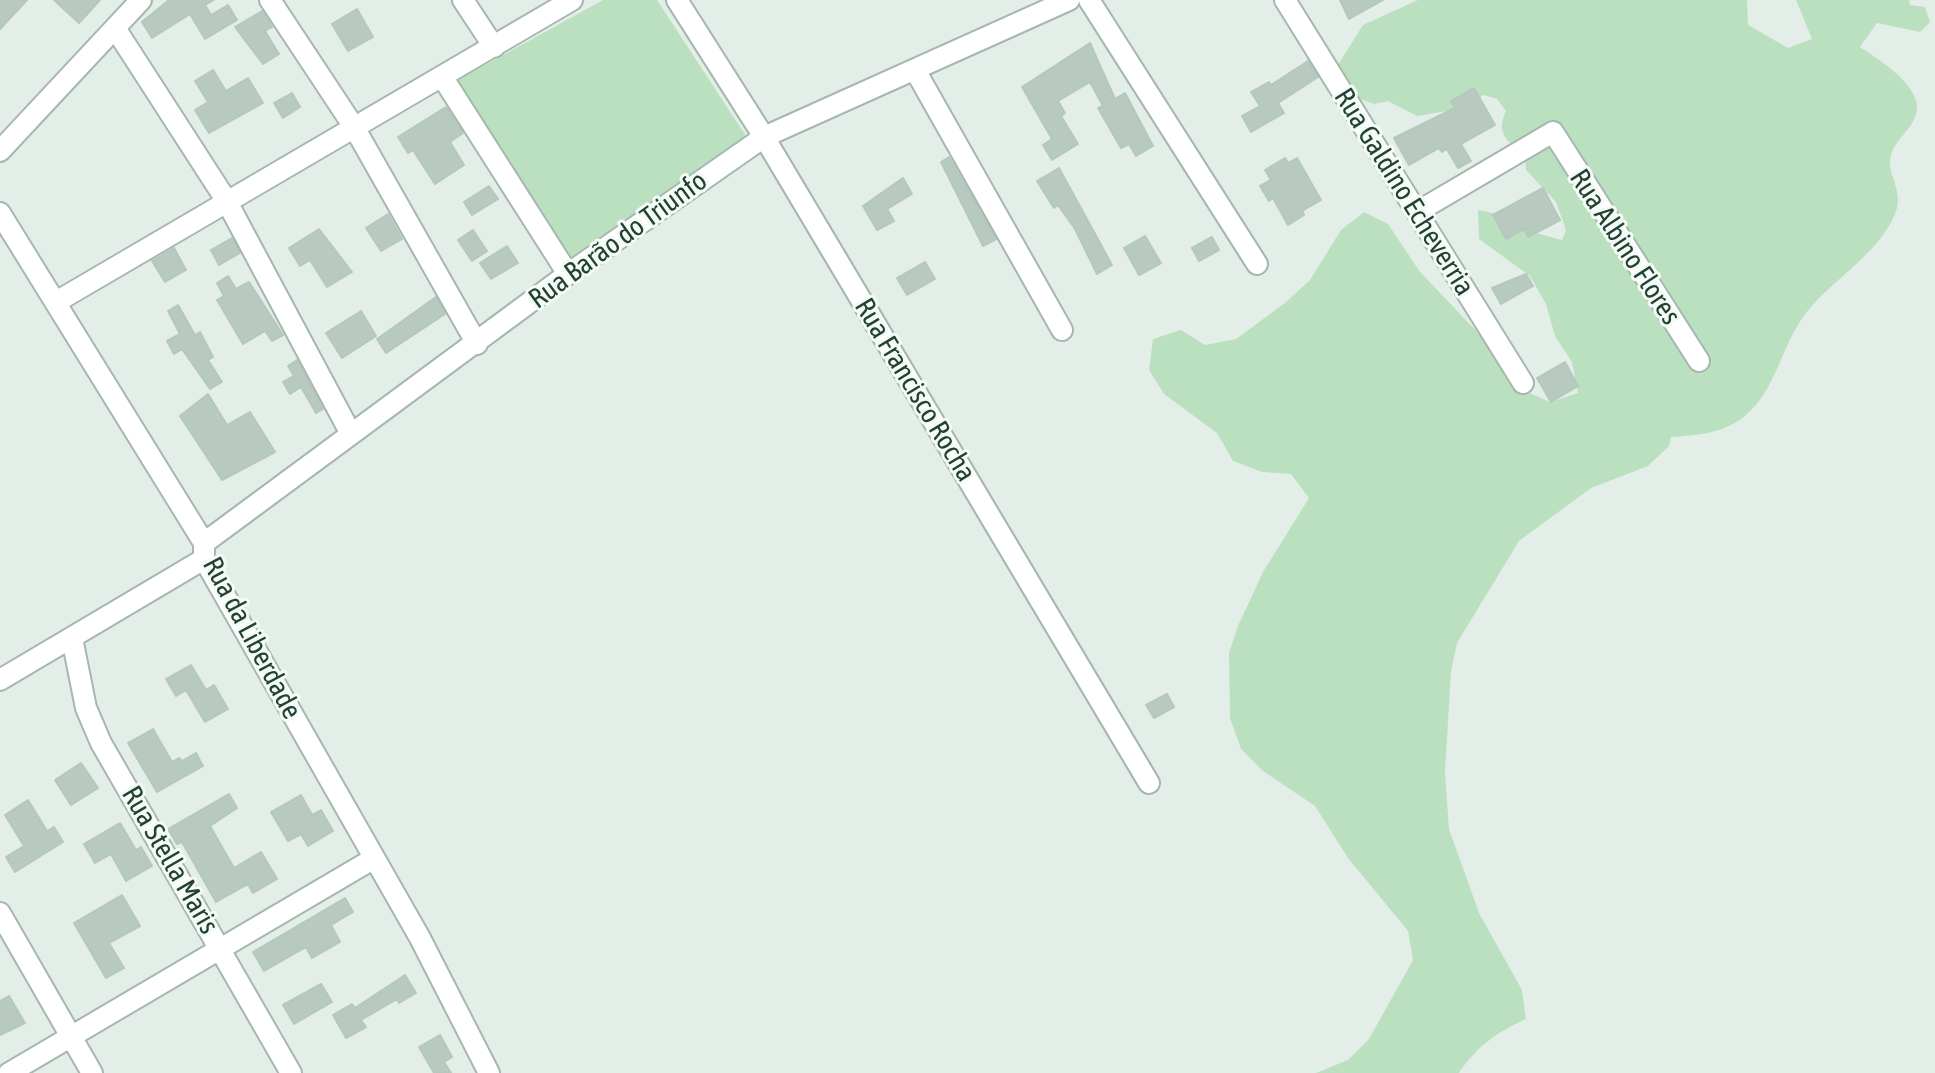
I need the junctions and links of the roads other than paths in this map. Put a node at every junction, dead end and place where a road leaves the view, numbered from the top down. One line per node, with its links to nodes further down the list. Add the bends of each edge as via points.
1 (141, 0): 9 (street)
2 (270, 0): 13 (street)
3 (463, 0): 10 (street)
4 (572, 0): 10 (street)
5 (677, 0): 14 (street, Rua Francisco Rocha)
6 (1069, 0): 11 (street, Rua Barão do Triunfo)
7 (1089, 0): 19 (street)
8 (1285, 0): 17 (street, Rua Galdino Echeverria)
9 (115, 28): 15 (street); 16 (street)
10 (494, 47): 12 (street)
11 (915, 70): 14 (street, Rua Barão do Triunfo); 22 (street)
12 (443, 78): 13 (street); 20 (street)
13 (354, 127): 16 (street); 23 (street)
14 (764, 137): 20 (street, Rua Barão do Triunfo); 30 (street, Rua Francisco Rocha)
15 (0, 151)
16 (226, 200): 21 (street); 26 (street)
17 (1417, 212): 24 (street, Rua Albino Flores, via 1553,132); 25 (street, Rua Galdino Echeverria)
18 (0, 213): 21 (street, Rua da Liberdade)
19 (1257, 264)
20 (568, 274): 23 (street, Rua Barão do Triunfo)
21 (56, 302): 27 (street, Rua da Liberdade)
22 (1062, 330)
23 (477, 344): 26 (street, Rua Barão do Triunfo)
24 (1699, 361)
25 (1523, 383)
26 (351, 434): 27 (street, Rua Barão do Triunfo)
27 (204, 551): 28 (street, Rua Barão do Triunfo); 31 (street, Rua da Liberdade)
28 (72, 638): 29 (street, Rua Barão do Triunfo); 33 (street, Rua Stella Maris, via 86,708 101,743)
29 (0, 680)
30 (1149, 783)
31 (373, 859): 33 (street); 38 (street, Rua da Liberdade)
32 (0, 913): 34 (street)
33 (222, 950): 34 (street); 37 (street, Rua Stella Maris)
34 (72, 1034): 35 (street); 36 (street)
35 (9, 1073)
36 (92, 1073)
37 (291, 1073)
38 (489, 1073)

